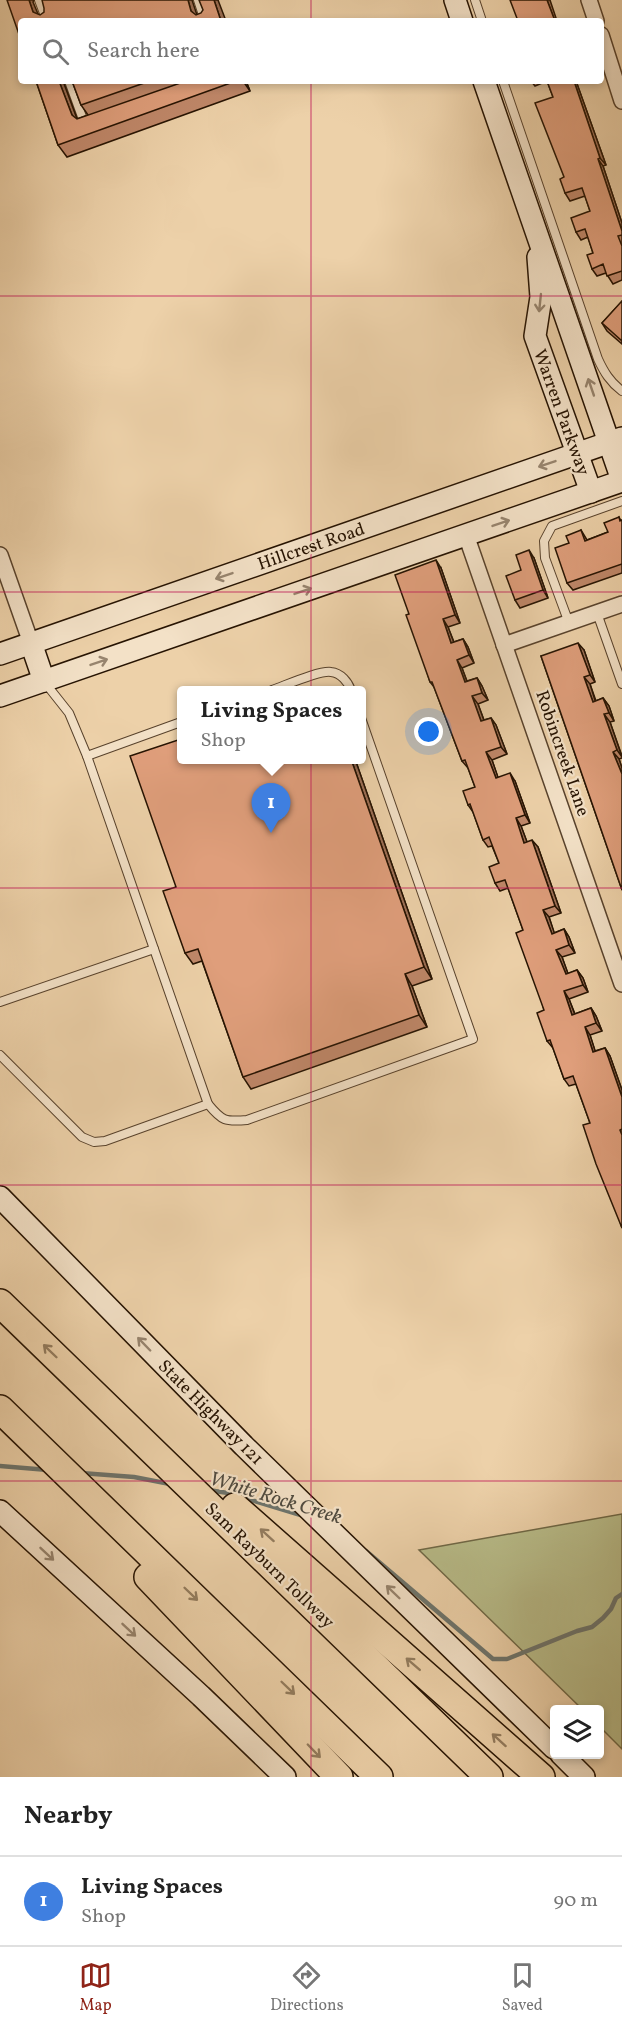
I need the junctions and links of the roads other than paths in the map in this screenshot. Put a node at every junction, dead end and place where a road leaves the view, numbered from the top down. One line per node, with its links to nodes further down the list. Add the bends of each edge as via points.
1 (39, 0): 6 (lane)
2 (198, 0): 7 (lane)
3 (455, 0): 8 (main road)
4 (475, 0): 9 (lane)
5 (589, 0): 10 (street)
6 (45, 18)
7 (205, 18)
8 (461, 18)
9 (481, 18)
10 (595, 18)
11 (604, 44): 15 (street)
12 (70, 84): 16 (lane, via 86,125)
13 (485, 84): 17 (main road, Warren Parkway)
14 (504, 84): 18 (lane, via 598,359 604,374)
15 (622, 101)
16 (96, 122)
17 (534, 224): 19 (main road, Warren Parkway, one-way to 17); 20 (main road, Warren Parkway, one-way to 20, via 541,297 535,336)
18 (622, 391)
19 (616, 440): 20 (main road, Hillcrest Road); 21 (main road, Warren Parkway)
20 (577, 454): 22 (main road, Warren Parkway); 29 (main road, Hillcrest Road, one-way to 29)
21 (622, 481): 22 (main road)
22 (591, 492): 24 (main road, one-way to 22)
23 (622, 501): 28 (lane, via 552,526 544,541 545,558)
24 (466, 535): 30 (street, Robincreek Lane); 32 (main road, one-way to 24)
25 (0, 555): 29 (street)
26 (622, 604): 27 (street)
27 (597, 613): 28 (street); 33 (lane)
28 (569, 623): 30 (street)
29 (30, 643): 31 (main road, Hillcrest Road); 32 (main road)
30 (504, 645): 41 (street, Robincreek Lane)
31 (0, 654)
32 (44, 681): 36 (main road); 39 (lane, via 69,713)
33 (622, 684)
34 (284, 686): 35 (lane, via 331,672)
35 (350, 686)
36 (0, 696)
37 (177, 723): 39 (lane)
38 (366, 732): 44 (lane, via 473,1040 247,1120 229,1122)
39 (87, 756): 40 (lane)
40 (154, 949): 42 (lane); 44 (lane)
41 (622, 984)
42 (0, 1002)
43 (0, 1055): 44 (lane, via 82,1137 94,1142)
44 (208, 1104)
45 (0, 1197): 51 (main road, State Highway 121, one-way to 45, via 244,1446)
46 (0, 1303): 47 (highway, Sam Rayburn Tollway, one-way to 46)
47 (91, 1392): 56 (highway, Sam Rayburn Tollway); 57 (highway, one-way to 47, via 177,1455)
48 (0, 1409): 49 (highway)
49 (44, 1452): 54 (highway, one-way to 54, via 91,1516); 55 (highway, one-way to 55)
50 (4, 1514): 53 (main road, one-way to 53)
51 (550, 1743)
52 (565, 1759): 58 (main road)
53 (285, 1777)
54 (339, 1777)
55 (379, 1777)
56 (489, 1777)
57 (540, 1777)
58 (584, 1777)

